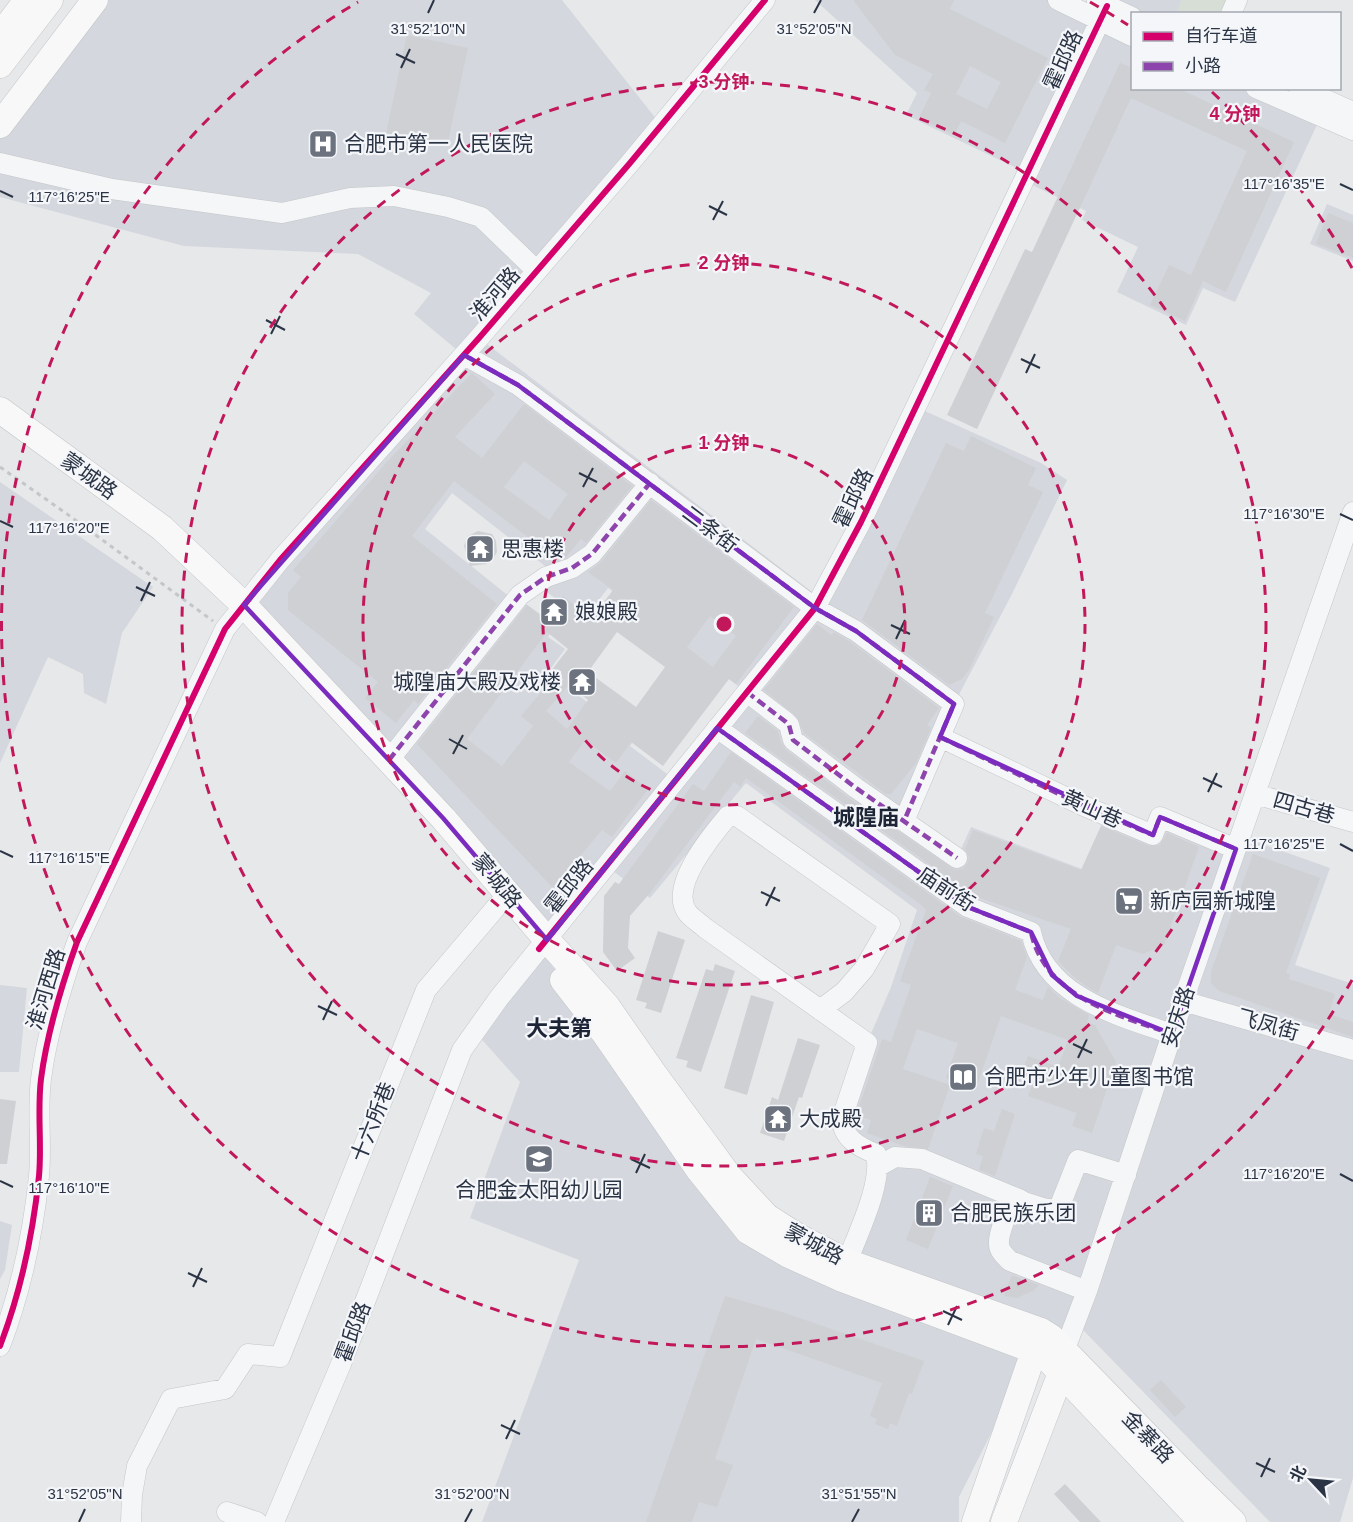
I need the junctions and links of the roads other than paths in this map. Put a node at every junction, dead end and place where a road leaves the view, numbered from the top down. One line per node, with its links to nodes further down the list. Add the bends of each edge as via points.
1 (27, 0): 10 (main road)
2 (50, 0): 11 (main road)
3 (75, 0): 14 (main road)
4 (95, 0): 16 (main road)
5 (765, 0): 19 (street, 淮河路)
6 (1058, 0): 7 (street)
7 (1101, 9): 8 (street); 9 (street); 25 (street, 霍邱路, via 866,512)
8 (1131, 17)
9 (1131, 35)
10 (0, 36)
11 (0, 65)
12 (1261, 90): 17 (street)
13 (1304, 90): 15 (street)
14 (0, 97)
15 (1353, 112)
16 (0, 125)
17 (1353, 130)
18 (0, 163): 19 (street, via 112,189 282,213 350,198 394,196 481,217)
19 (537, 271): 20 (street, 淮河路)
20 (464, 355): 23 (street, 二条街, via 518,385); 26 (street, 淮河路, via 280,560)
21 (0, 410): 26 (main road, 蒙城路, via 162,528)
22 (0, 432): 26 (main road, 蒙城路, via 181,560)
23 (650, 483): 25 (street, 二条街); 30 (street, via 592,554 520,595)
24 (1353, 512): 31 (street, 安庆路)
25 (815, 608): 27 (street, 霍邱路); 29 (street, 二条街, via 856,631 954,704)
26 (235, 617): 30 (main road, 蒙城路); 36 (main road, 蒙城路, via 284,665); 48 (street, 淮河西路, via 77,942 66,973 47,1039 41,1082 39,1174 29,1248)
27 (747, 692): 28 (street, 霍邱路); 32 (street, via 789,725 793,740)
28 (717, 728): 37 (street, 霍邱路); 40 (street, 庙前街, via 968,907 1031,932 1034,948 1052,975 1077,996)
29 (940, 737): 32 (street); 34 (street, 黄山巷, via 1153,835 1160,817)
30 (389, 760): 37 (main road, 蒙城路, via 443,818)
31 (1256, 794): 33 (street, 四古巷); 34 (street, 安庆路)
32 (904, 821): 35 (street)
33 (1353, 822)
34 (1236, 849): 38 (street, 安庆路)
35 (957, 858)
36 (498, 905): 37 (main road, 蒙城路); 51 (street, 十六所巷, via 426,990 280,1357 248,1354 225,1389 171,1399 137,1466)
37 (543, 944): 45 (main road, 蒙城路, via 606,1005 747,1197 767,1217); 47 (main road, 蒙城路, via 699,1170 748,1231 840,1278); 53 (street, 霍邱路, via 462,1050 341,1364)
38 (1183, 1001): 40 (street, 安庆路); 41 (street, 飞凤街)
39 (820, 1010): 39 (street, via 687,912 683,901 685,879 728,816 736,816 890,924 864,969 844,992); 42 (street, via 867,1043 842,1127 845,1135 876,1154)
40 (1172, 1034): 43 (street, 安庆路)
41 (1353, 1050)
42 (879, 1166): 44 (street, via 895,1157 922,1159); 45 (street)
43 (1126, 1176): 44 (street, via 1078,1160 1059,1209); 46 (street, 安庆路)
44 (1021, 1200): 46 (street, via 1013,1201 1007,1215 999,1244 1002,1254 1010,1261)
45 (847, 1262): 47 (main road, 蒙城路)
46 (1087, 1291): 49 (street, 安庆路)
47 (1037, 1341): 49 (main road, 蒙城路, via 1052,1338); 54 (main road)
48 (0, 1346)
49 (1063, 1361): 55 (main road, 安庆路); 56 (main road, 金寨路); 57 (main road, 金寨路)
50 (227, 1512): 52 (street)
51 (131, 1522)
52 (256, 1522)
53 (274, 1522)
54 (975, 1522)
55 (1004, 1522)
56 (1202, 1522)
57 (1233, 1522)

